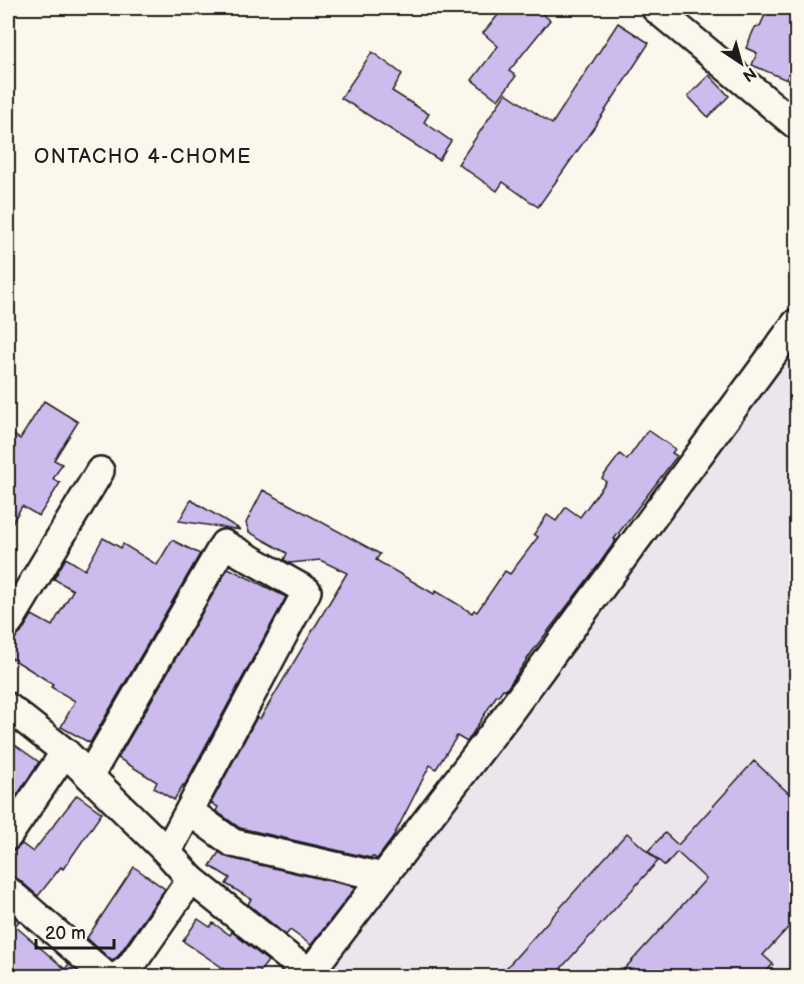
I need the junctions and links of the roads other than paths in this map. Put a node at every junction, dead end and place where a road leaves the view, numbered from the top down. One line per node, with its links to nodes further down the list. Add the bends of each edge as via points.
1 (655, 8): 2 (street)
2 (796, 125)
3 (796, 322): 12 (street)
4 (100, 471): 5 (street)
5 (8, 624)
6 (8, 707): 7 (street)
7 (65, 752): 8 (street); 10 (street)
8 (90, 775): 9 (street, via 224,544 307,591); 11 (street)
9 (189, 811): 11 (street); 12 (street, via 233,843)
10 (8, 836)
11 (166, 852): 13 (street)
12 (383, 878): 15 (street)
13 (191, 879): 15 (street); 17 (street, via 130,967)
14 (8, 891): 16 (street)
15 (301, 971)
16 (106, 976)
17 (117, 976)

